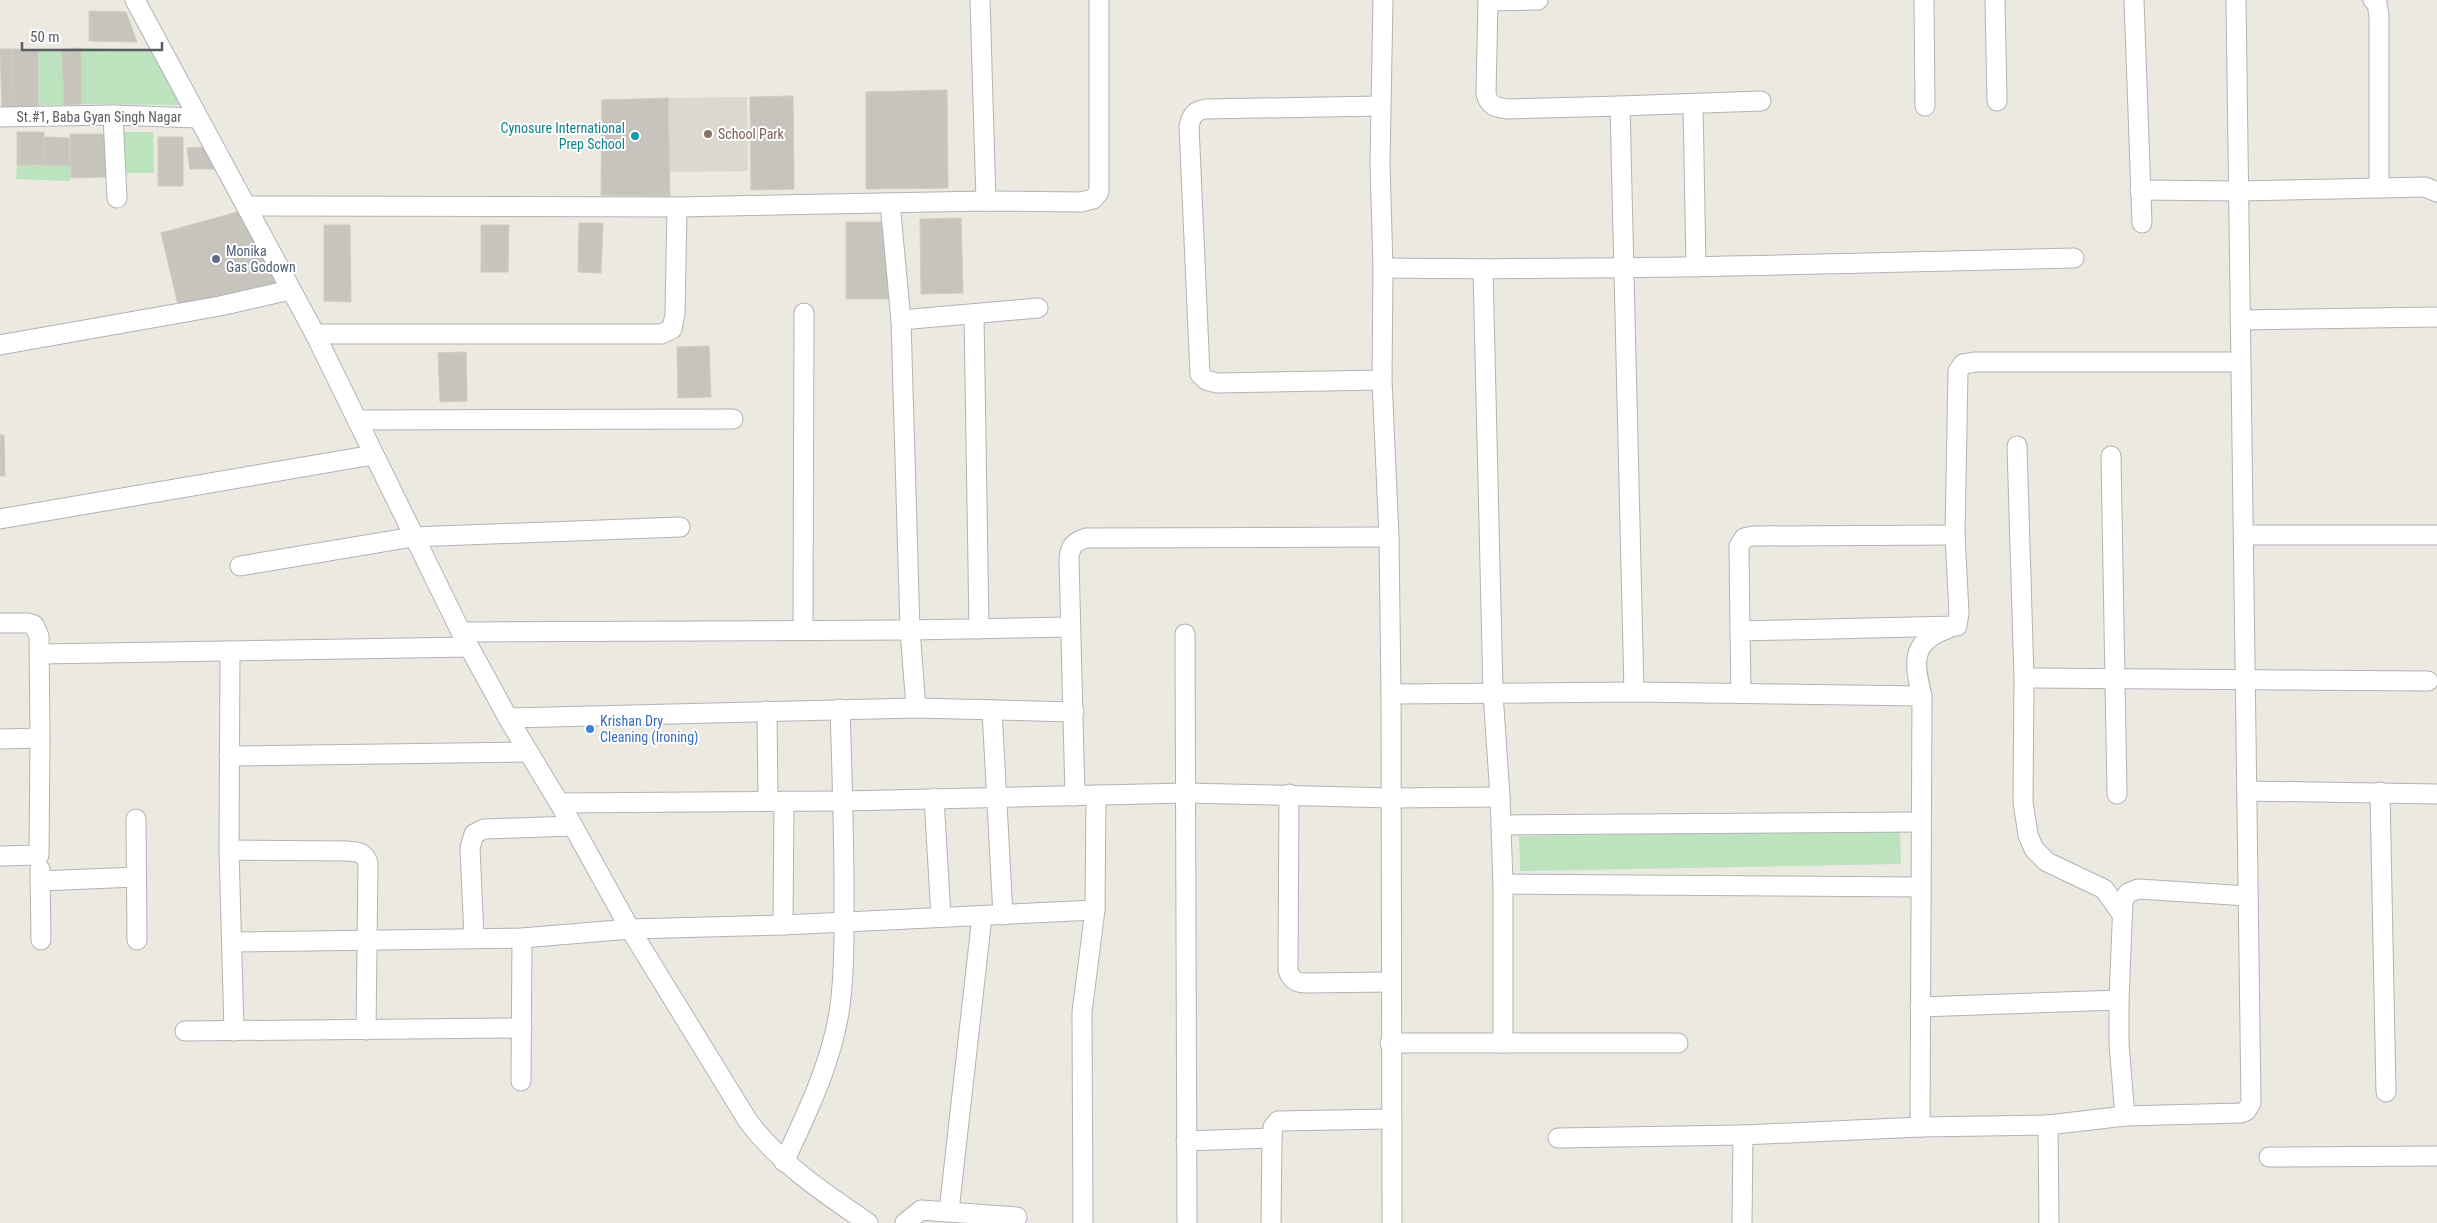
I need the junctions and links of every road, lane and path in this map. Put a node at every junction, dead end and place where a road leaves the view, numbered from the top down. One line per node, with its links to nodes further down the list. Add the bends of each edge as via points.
1 (135, 0): 20 (street)
2 (980, 0): 26 (street)
3 (1099, 0): 26 (street, via 1099,192 1093,199 1081,202)
4 (1383, 0): 15 (street)
5 (1538, 0): 11 (street)
6 (1924, 0): 17 (street)
7 (1995, 0): 13 (street)
8 (2134, 0): 22 (street)
9 (2236, 0): 23 (street)
10 (2373, 0): 21 (street, via 2377,3 2379,16)
11 (1488, 1): 16 (street, via 1486,94 1494,107)
12 (1761, 101): 14 (street)
13 (1997, 101)
14 (1693, 104): 16 (street); 33 (street)
15 (1380, 106): 34 (street); 46 (street, via 1206,109 1195,111 1190,126 1200,374 1217,383)
16 (1620, 106): 32 (street)
17 (1925, 106)
18 (113, 115): 19 (street, St.#1, Baba Gyan Singh Nagar); 20 (street, St.#1, Baba Gyan Singh Nagar); 25 (street)
19 (0, 118)
20 (198, 118): 28 (street)
21 (2379, 188): 23 (street); 24 (street, via 2425,187)
22 (2140, 190): 23 (street); 30 (street)
23 (2238, 191): 42 (street)
24 (2437, 192)
25 (117, 198)
26 (986, 201): 27 (street)
27 (890, 203): 29 (street); 41 (street)
28 (247, 206): 29 (street); 36 (street)
29 (677, 207): 43 (street, via 675,314 672,329 661,334)
30 (2142, 223)
31 (2074, 258): 33 (street)
32 (1624, 266): 33 (street); 35 (street); 75 (street)
33 (1696, 266)
34 (1383, 268): 35 (street); 46 (street)
35 (1483, 269): 76 (street)
36 (290, 290): 43 (street); 44 (street, via 210,308)
37 (1038, 308): 39 (street)
38 (804, 313): 63 (street)
39 (974, 314): 41 (street); 64 (street)
40 (2436, 317): 42 (street)
41 (901, 320): 65 (street)
42 (2240, 320): 45 (street)
43 (315, 334): 48 (street)
44 (0, 345)
45 (2240, 362): 54 (street, via 1963,364 1958,371); 55 (street)
46 (1382, 380): 58 (street)
47 (733, 419): 48 (street)
48 (357, 420): 50 (street)
49 (2017, 446): 71 (street)
50 (373, 455): 52 (street); 57 (street)
51 (2111, 456): 72 (street)
52 (0, 519)
53 (680, 527): 57 (street)
54 (1955, 535): 61 (street); 66 (street, via 1744,538 1740,546)
55 (2244, 535): 56 (street); 73 (street)
56 (2437, 535)
57 (413, 537): 59 (street); 68 (street)
58 (1389, 537): 62 (street, via 1086,538 1069,548); 77 (street)
59 (240, 566)
60 (0, 624): 70 (street, via 34,625 39,636)
61 (1957, 626): 66 (street); 79 (street, via 1933,634 1919,649 1916,660)
62 (1069, 627): 64 (street); 84 (street)
63 (803, 629): 65 (street); 68 (street)
64 (979, 629): 65 (street)
65 (910, 630): 80 (street)
66 (1740, 631): 78 (street)
67 (1186, 634): 92 (street)
68 (465, 639): 69 (street); 85 (street)
69 (230, 652): 70 (street); 89 (street)
70 (40, 654): 86 (street)
71 (2024, 678): 72 (street); 118 (street, via 2023,802 2030,842 2047,862 2104,890)
72 (2114, 678): 73 (street); 94 (street)
73 (2244, 679): 74 (street); 90 (street)
74 (2428, 681)
75 (1634, 692): 76 (street); 78 (street)
76 (1493, 693): 77 (street); 99 (street)
77 (1391, 694): 101 (street)
78 (1741, 694): 79 (street)
79 (1922, 696): 106 (street)
80 (916, 708): 81 (street); 82 (street)
81 (840, 709): 83 (street); 103 (street)
82 (992, 710): 84 (street); 97 (street)
83 (767, 711): 85 (street); 102 (street)
84 (1074, 712): 98 (street)
85 (508, 718): 88 (street)
86 (40, 738): 87 (street); 110 (street)
87 (0, 739)
88 (528, 752): 89 (street); 104 (street)
89 (229, 756): 109 (street)
90 (2247, 791): 91 (street); 116 (street)
91 (2380, 792): 95 (street); 142 (street)
92 (1185, 793): 93 (street); 96 (street); 150 (street)
93 (1289, 794): 101 (street); 131 (street, via 1290,978 1298,983)
94 (2117, 794)
95 (2437, 794)
96 (1096, 795): 98 (street); 117 (street)
97 (998, 796): 98 (street); 100 (street); 119 (street)
98 (1075, 796)
99 (1500, 797): 101 (street); 107 (street)
100 (934, 798): 103 (street); 121 (street)
101 (1392, 798): 131 (street)
102 (776, 801): 103 (street); 104 (street); 123 (street)
103 (844, 801): 122 (street)
104 (560, 803): 108 (street)
105 (136, 819): 112 (street)
106 (1920, 822): 107 (street); 115 (street)
107 (1501, 824): 114 (street)
108 (573, 826): 124 (street); 125 (street, via 484,829 474,834 470,848)
109 (229, 850): 127 (street, via 359,852 366,856); 130 (street)
110 (39, 855): 111 (street); 113 (street)
111 (0, 856)
112 (136, 877): 113 (street); 129 (street)
113 (40, 881): 128 (street)
114 (1503, 884): 115 (street); 139 (street)
115 (1921, 887): 133 (street)
116 (2248, 896): 118 (street, via 2138,890 2128,893); 143 (street, via 2250,1107 2241,1113)
117 (1094, 910): 119 (street); 159 (street, via 1082,1012)
118 (2120, 913): 132 (street)
119 (1003, 915): 120 (street)
120 (982, 916): 121 (street); 154 (street)
121 (941, 917): 122 (street)
122 (844, 921): 123 (street); 153 (street, via 839,1012 825,1070)
123 (783, 925): 124 (street)
124 (630, 929): 126 (street); 153 (street, via 748,1121)
125 (474, 938): 126 (street); 127 (street)
126 (522, 938): 134 (street)
127 (366, 939): 130 (street); 135 (street)
128 (41, 940)
129 (137, 940)
130 (232, 942): 137 (street)
131 (1391, 982): 138 (street)
132 (2118, 1000): 133 (street); 143 (street)
133 (1920, 1007): 146 (street)
134 (522, 1028): 135 (street); 141 (street)
135 (366, 1030): 137 (street)
136 (185, 1031): 137 (street)
137 (234, 1031)
138 (1390, 1043): 139 (street); 144 (street)
139 (1503, 1043): 140 (street)
140 (1678, 1043)
141 (521, 1081)
142 (2386, 1092)
143 (2125, 1116): 145 (street)
144 (1391, 1120): 148 (street, via 1278,1121 1273,1126); 162 (street)
145 (2048, 1125): 146 (street); 164 (street)
146 (1920, 1127): 147 (street)
147 (1743, 1135): 149 (street); 163 (street)
148 (1272, 1138): 150 (street); 161 (street)
149 (1558, 1138)
150 (1186, 1141): 160 (street)
151 (2269, 1156): 152 (street)
152 (2437, 1156)
153 (784, 1162): 157 (street)
154 (949, 1211): 156 (street); 158 (street, via 922,1210)
155 (1017, 1217): 156 (street)
156 (992, 1219)
157 (868, 1223)
158 (905, 1223)
159 (1083, 1223)
160 (1187, 1223)
161 (1271, 1223)
162 (1392, 1223)
163 (1742, 1223)
164 (2049, 1223)

